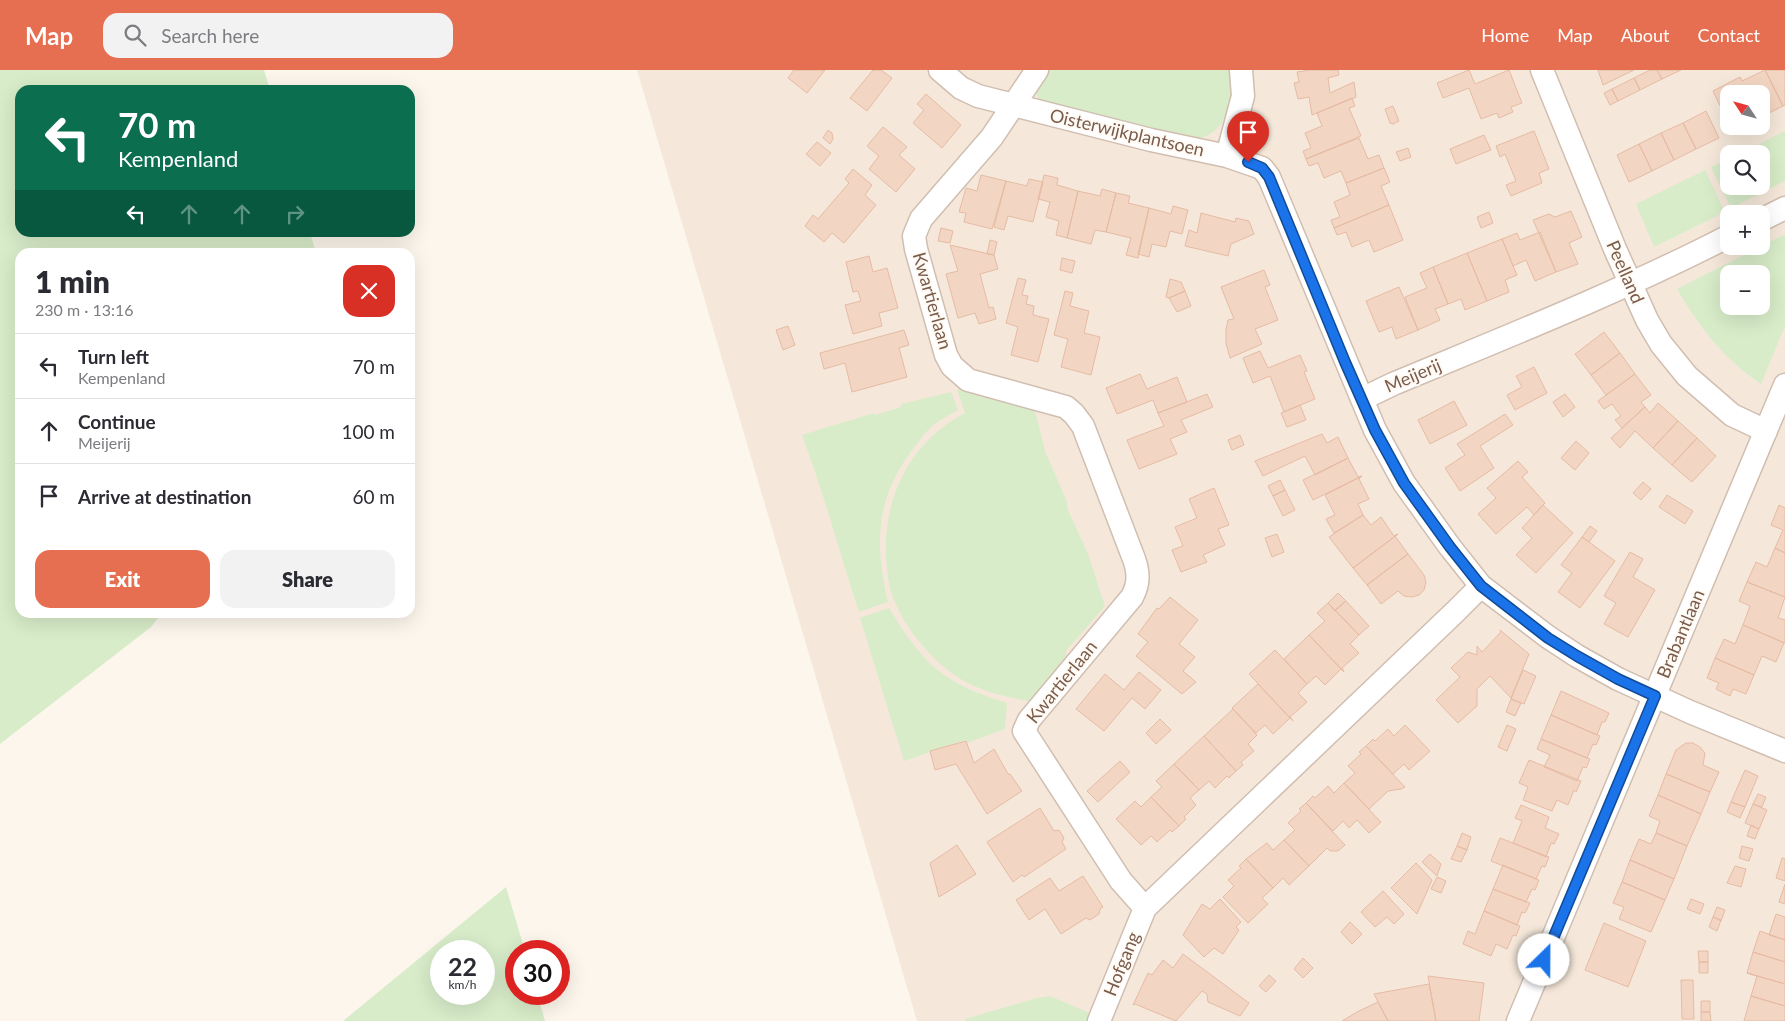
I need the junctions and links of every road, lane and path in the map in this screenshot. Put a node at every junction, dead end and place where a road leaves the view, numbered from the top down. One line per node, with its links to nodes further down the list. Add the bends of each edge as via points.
1 (940, 70): 5 (street, Oisterwijkplantsoen, via 961,88)
2 (1037, 70): 5 (street)
3 (1241, 70): 6 (street, Oisterwijkplantsoen, via 1243,96)
4 (1542, 70): 10 (street, Peelland)
5 (1012, 106): 6 (street, Oisterwijkplantsoen); 17 (street, Kwartierlaan, via 992,137 922,219 914,236 916,249 952,366 968,380 1051,402 1074,414 1082,426 1134,559 1138,571 1137,587 1132,597 1029,720 1024,731 1121,882)
6 (1228, 156): 12 (street, via 1262,168 1269,177)
7 (1785, 208): 8 (street)
8 (1770, 216)
9 (1720, 240): 10 (street, Meijerij)
10 (1631, 284): 12 (street, Meijerij); 13 (street, Peelland, via 1661,344 1687,376 1732,415)
11 (1785, 386): 13 (street, Brabantlaan)
12 (1362, 399): 14 (street, via 1404,483)
13 (1766, 431): 15 (street, Brabantlaan)
14 (1481, 586): 15 (street, via 1548,638 1618,679); 17 (street)
15 (1655, 696): 16 (street); 19 (street, Brabantlaan)
16 (1785, 751)
17 (1145, 908): 18 (street, Hofgang)
18 (1100, 1021)
19 (1518, 1021)

